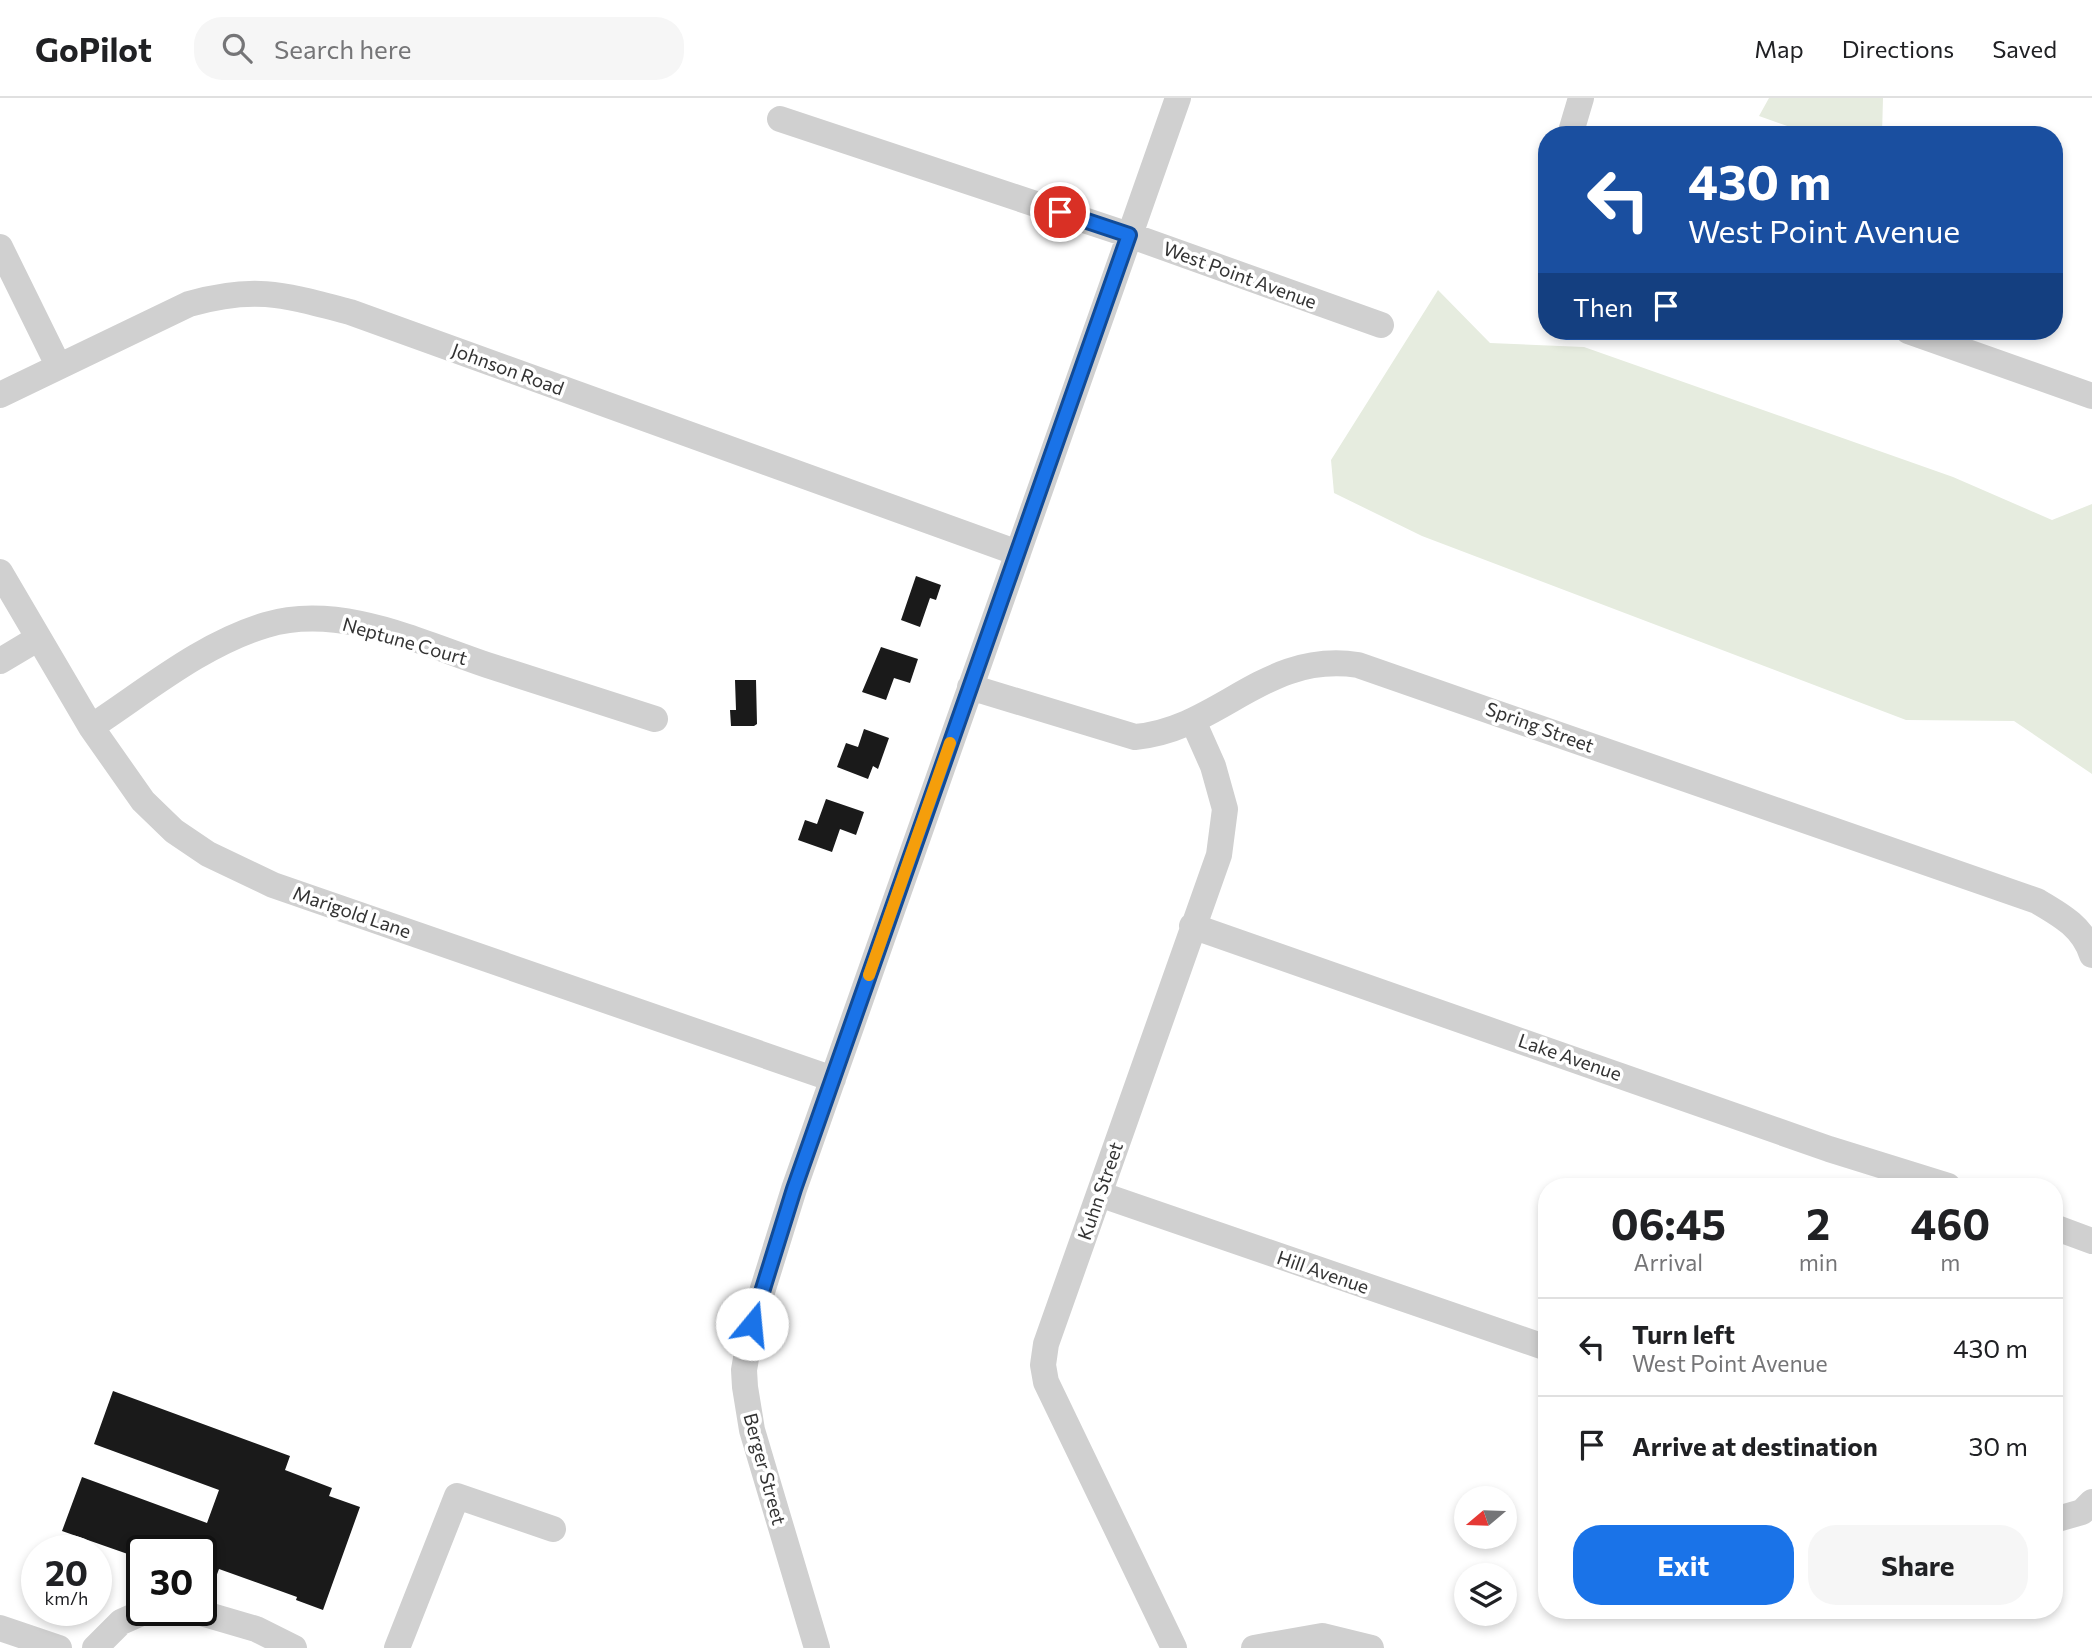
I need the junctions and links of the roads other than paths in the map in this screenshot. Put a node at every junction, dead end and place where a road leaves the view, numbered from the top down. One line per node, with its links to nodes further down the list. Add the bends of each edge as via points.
1 (1178, 98): 5 (street, Berger Street)
2 (1581, 98): 4 (street)
3 (780, 119): 5 (street, West Point Avenue)
4 (1573, 126)
5 (1129, 235): 7 (street, West Point Avenue); 12 (street, Berger Street)
6 (0, 247): 9 (street)
7 (1381, 325)
8 (1933, 340): 11 (street)
9 (58, 365): 10 (street, Johnson Road); 12 (street, Johnson Road, via 159,316 209,298 256,291 298,298 350,312)
10 (0, 395)
11 (2092, 396)
12 (1018, 553): 16 (street, Berger Street)
13 (0, 572): 14 (street, Marigold Lane)
14 (37, 639): 15 (street); 19 (street, Marigold Lane)
15 (0, 661)
16 (970, 687): 18 (street, Spring Street, via 1135,737 1162,734); 22 (street, Berger Street)
17 (655, 719): 19 (street, Neptune Court, via 397,635 349,622 300,618 223,641)
18 (1193, 721): 20 (street, Kuhn Street, via 1225,809 1219,855); 21 (street, Spring Street, via 1272,675 1316,663 1358,665 2037,901 2068,919)
19 (92, 727): 22 (street, Marigold Lane, via 144,801 174,831 251,875)
20 (1192, 926): 23 (street, Lake Avenue); 24 (street, Kuhn Street)
21 (2092, 955)
22 (833, 1079): 38 (street, Berger Street, via 752,1324 744,1370 752,1430)
23 (1922, 1178)
24 (1099, 1194): 27 (street, Hill Avenue); 39 (street, Kuhn Street, via 1046,1344 1043,1365 1046,1382)
25 (2063, 1230): 26 (street)
26 (2092, 1241)
27 (1538, 1345)
28 (2092, 1502): 29 (street, via 2082,1512)
29 (2063, 1517)
30 (553, 1529): 37 (street, via 457,1496)
31 (217, 1618): 36 (street, via 256,1629)
32 (126, 1620): 35 (street)
33 (0, 1628): 34 (street)
34 (59, 1648)
35 (95, 1648)
36 (294, 1648)
37 (397, 1648)
38 (817, 1648)
39 (1174, 1648)
40 (1254, 1648): 41 (street, via 1322,1636)
41 (1371, 1648)

